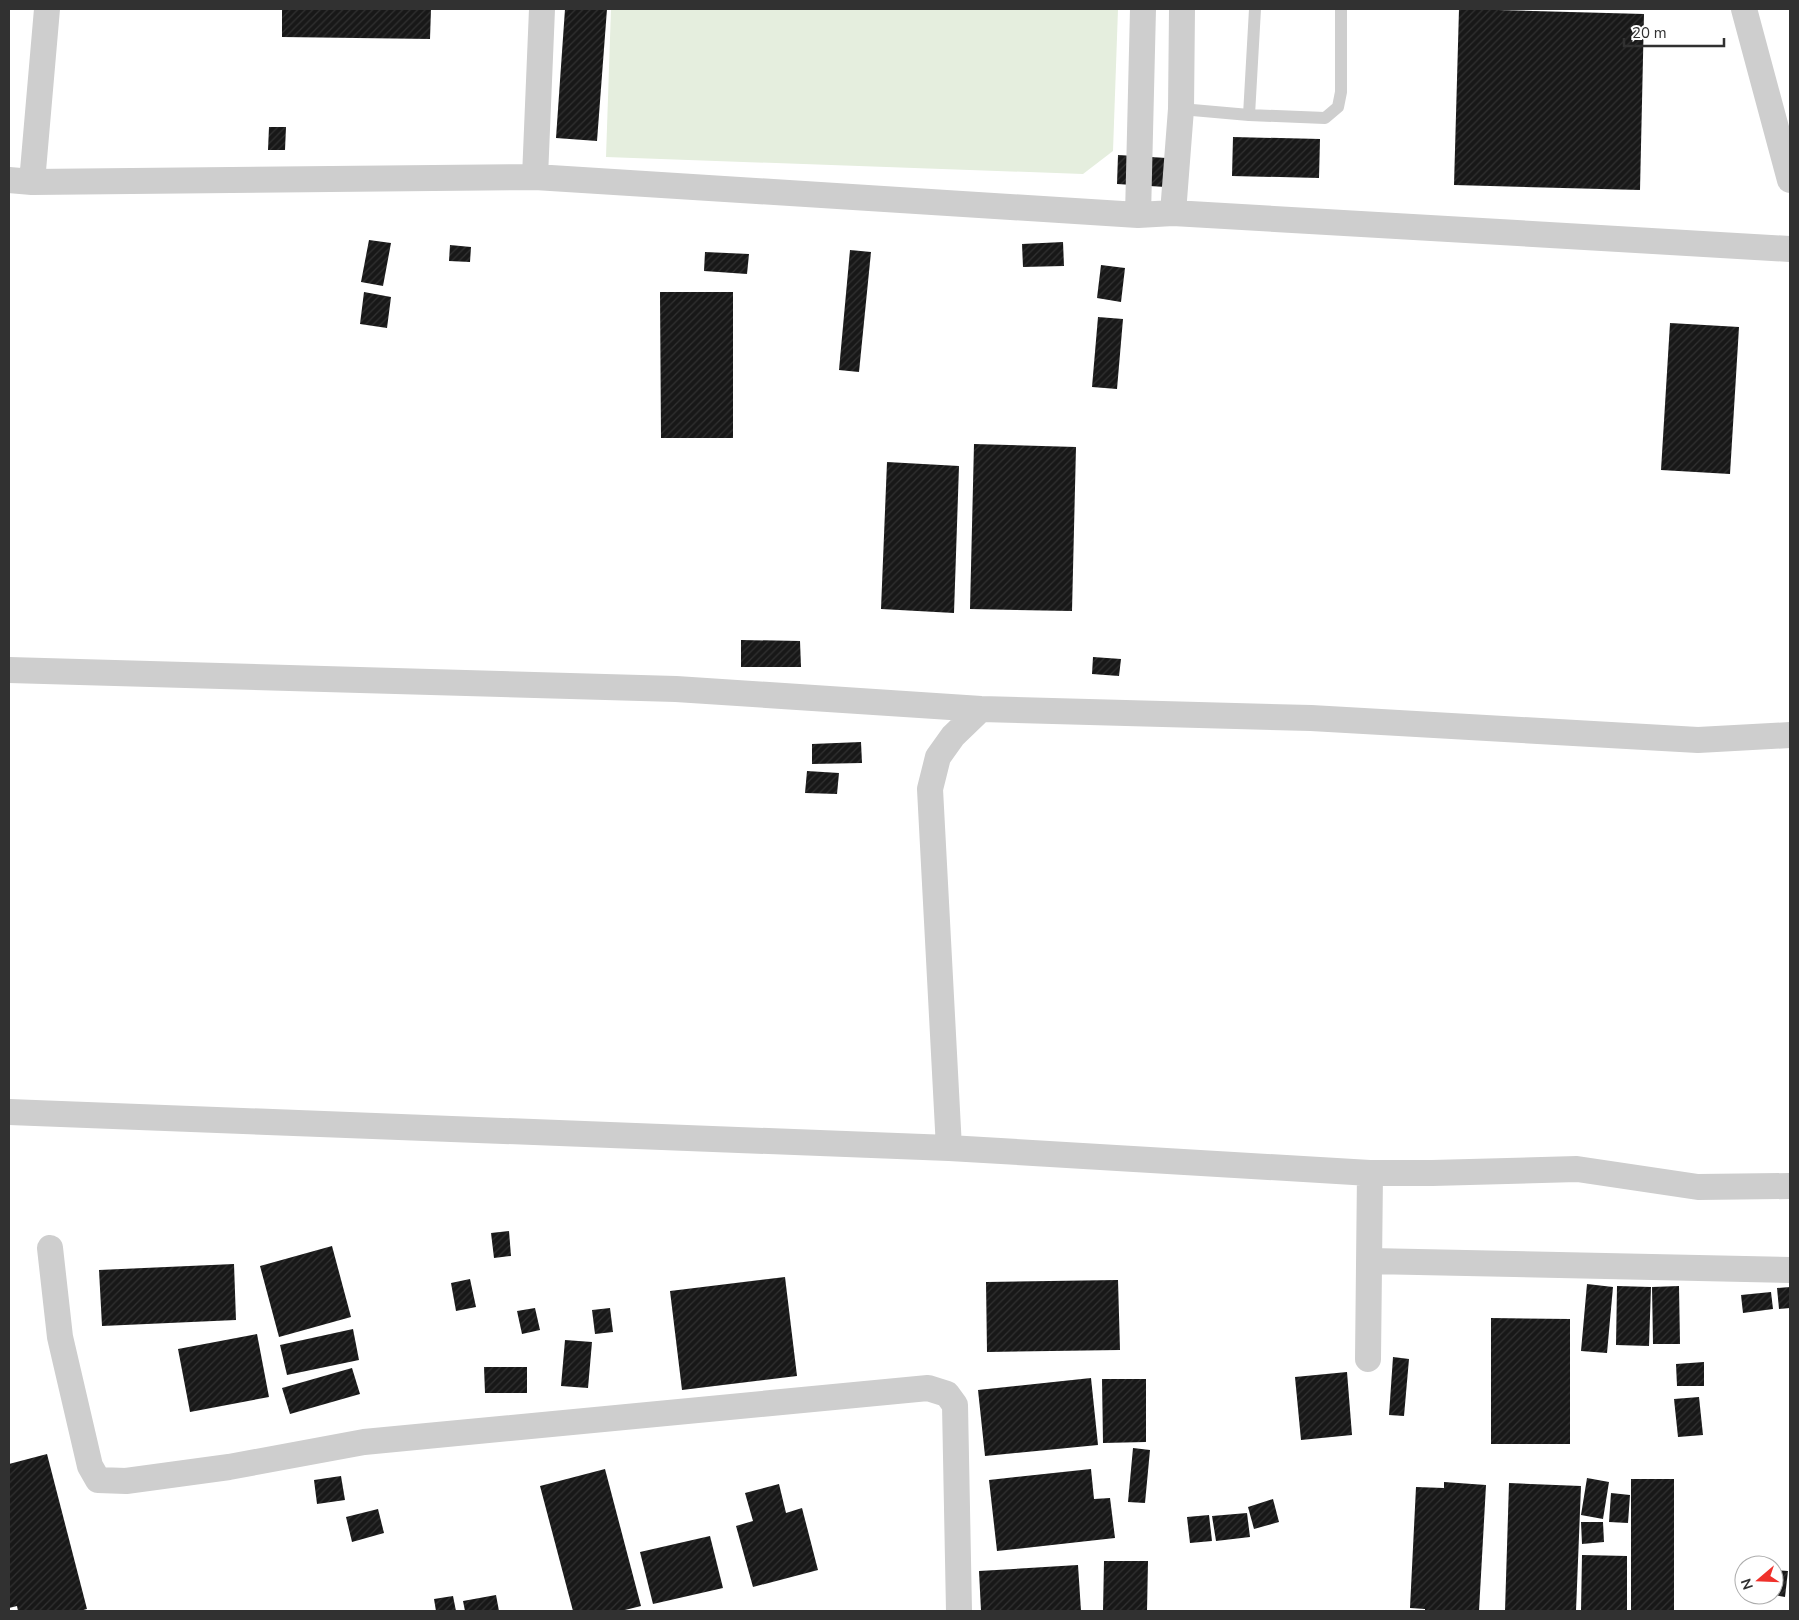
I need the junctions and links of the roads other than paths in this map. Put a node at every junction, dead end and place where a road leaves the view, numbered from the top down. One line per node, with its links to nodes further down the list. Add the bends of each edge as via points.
1 (47, 9): 12 (street)
2 (542, 9): 10 (street)
3 (1143, 9): 14 (street)
4 (1182, 9): 8 (street)
5 (1255, 9): 9 (lane)
6 (1341, 9): 9 (lane, via 1341,92 1338,107 1326,118)
7 (1744, 9): 11 (street)
8 (1180, 108): 9 (lane); 13 (street)
9 (1249, 115)
10 (535, 178): 12 (street); 14 (street)
11 (1790, 180)
12 (20, 181)
13 (1173, 213): 14 (street); 15 (street)
14 (1138, 215)
15 (1790, 249)
16 (9, 670): 17 (street, via 676,689)
17 (981, 709): 18 (street, via 1311,718 1698,740); 20 (street, via 953,736 938,757 930,789)
18 (1790, 736)
19 (9, 1112): 20 (street)
20 (949, 1148): 21 (street)
21 (1370, 1173): 22 (street, via 1577,1169 1698,1187); 24 (street)
22 (1790, 1186)
23 (50, 1248): 27 (street, via 60,1336 90,1466 98,1480 126,1481 219,1468 364,1442 928,1388 947,1394 955,1406)
24 (1370, 1261): 25 (street); 26 (street)
25 (1790, 1270)
26 (1368, 1359)
27 (959, 1611)

